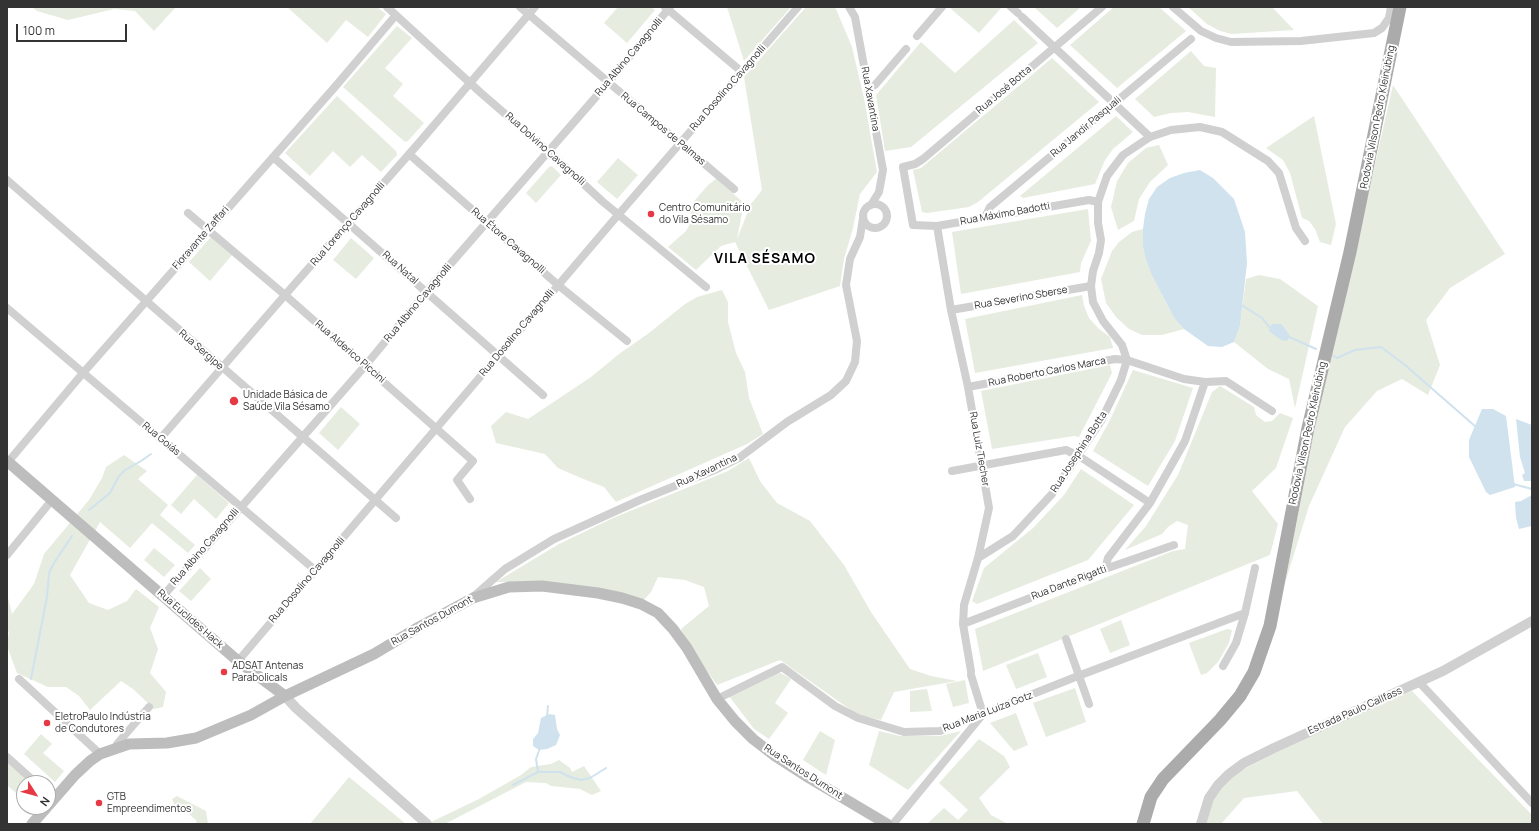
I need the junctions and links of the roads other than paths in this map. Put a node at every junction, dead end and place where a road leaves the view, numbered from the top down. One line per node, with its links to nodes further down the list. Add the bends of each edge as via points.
1 (387, 7): 14 (street, Rua Dolvino Cavagnolli)
2 (520, 7): 13 (street, Rua Campos de Palmas)
3 (535, 7): 13 (street, Rua Lorenço Cavagnolli)
4 (798, 7): 19 (street, Rua Dosolino Cavagnolli)
5 (849, 7): 31 (street, Rua Xavantina, via 855,17 883,170)
6 (942, 7): 15 (street)
7 (1011, 7): 17 (street)
8 (1102, 7): 17 (street, Rua José Botta)
9 (1173, 7): 10 (street, via 1201,31 1231,42 1301,41 1374,33 1382,28 1389,18)
10 (1391, 7)
11 (1400, 7): 111 (main road, Rodovia Vilson Pedro Kleinübing, via 1350,252 1308,428 1270,626 1254,672 1240,696 1163,778 1151,797)
12 (668, 8): 19 (street); 21 (street, Rua Albino Cavagnolli)
13 (528, 14): 20 (street, Rua Lorenço Cavagnolli); 21 (street, Rua Campos de Palmas)
14 (396, 15): 20 (street, Rua Dolvino Cavagnolli); 28 (street, Fioravante Zaffari)
15 (917, 36)
16 (1191, 39): 23 (street, Rua Jandir Pasquali)
17 (1055, 48): 23 (street); 41 (street, Rua José Botta, via 923,159 903,167)
18 (906, 49): 22 (street)
19 (742, 72): 25 (street, Rua Dosolino Cavagnolli)
20 (470, 82): 26 (street, Rua Dolvino Cavagnolli); 27 (street, Rua Lorenço Cavagnolli)
21 (608, 83): 25 (street, Rua Campos de Palmas); 26 (street, Rua Albino Cavagnolli)
22 (876, 85)
23 (1114, 104): 24 (street); 37 (street, Rua Jandir Pasquali, via 990,207)
24 (1150, 137): 32 (street, via 1123,155 1107,176); 46 (street, via 1171,130 1200,127 1222,132 1268,161 1279,173 1296,228)
25 (680, 144): 30 (street, Rua Campos de Palmas); 36 (street, Rua Dosolino Cavagnolli)
26 (548, 151): 36 (street, Rua Dolvino Cavagnolli); 39 (street, Rua Albino Cavagnolli)
27 (409, 154): 39 (street, Rua Étore Cavagnolli); 40 (street, Rua Lorenço Cavagnolli)
28 (274, 157): 40 (street, Rua Natal); 44 (street, Fioravante Zaffari)
29 (7, 180): 52 (street, Rua Sergipe)
30 (734, 189)
31 (879, 192): 33 (street); 34 (street)
32 (1098, 202): 37 (street, Rua Máximo Badotti, via 1089,200); 48 (street, via 1101,240)
33 (871, 205): 34 (street); 38 (street, via 865,209)
34 (884, 208): 43 (street, via 885,222 879,228)
35 (188, 214): 44 (street, Rua Alderico Piccini)
36 (618, 214): 47 (street, Rua Dosolino Cavagnolli); 49 (street, Rua Dolvino Cavagnolli)
37 (985, 217): 42 (street, Rua Máximo Badotti)
38 (863, 218): 43 (street, via 867,225); 45 (street, Rua Xavantina)
39 (487, 222): 47 (street, Rua Étore Cavagnolli); 50 (street, Rua Albino Cavagnolli)
40 (350, 223): 50 (street, Rua Natal); 51 (street, Rua Lorenço Cavagnolli)
41 (913, 225): 42 (street, Rua Máximo Badotti)
42 (936, 226): 54 (street, Rua Luiz Tiecher)
43 (874, 228): 45 (street)
44 (207, 230): 51 (street, Rua Alderico Piccini); 52 (street, Fioravante Zaffari)
45 (860, 237): 85 (street, Rua Xavantina, via 850,259 846,285 857,341 855,362 846,381 832,395 793,418 739,458 554,539 505,569)
46 (1305, 241)
47 (558, 285): 55 (street, Rua Étore Cavagnolli); 56 (street, Rua Dosolino Cavagnolli)
48 (1091, 286): 54 (street, Rua Severino Sberse); 57 (street, via 1093,302 1103,321 1122,345)
49 (706, 287)
50 (427, 292): 56 (street, Rua Natal); 58 (street, Rua Albino Cavagnolli)
51 (285, 295): 58 (street, Rua Alderico Piccini); 59 (street, Rua Lorenço Cavagnolli)
52 (146, 302): 59 (street, Rua Sergipe); 60 (street, Fioravante Zaffari)
53 (7, 308): 60 (street, Rua Goiás)
54 (951, 310): 62 (street, Rua Luiz Tiecher)
55 (627, 341)
56 (499, 356): 63 (street, Rua Natal); 65 (street, Rua Dosolino Cavagnolli)
57 (1127, 360): 61 (street, via 1184,379); 62 (street, Rua Roberto Carlos Marca, via 1116,359); 68 (street, Rua Josephina Botta, via 1121,380 1101,421)
58 (365, 366): 65 (street, Rua Alderico Piccini); 66 (street, Rua Albino Cavagnolli)
59 (222, 368): 66 (street, Rua Sergipe); 67 (street, Rua Lorenço Cavagnolli)
60 (83, 373): 67 (street, Rua Goiás); 69 (street, Fioravante Zaffari)
61 (1205, 382): 64 (street, via 1226,381); 75 (street, via 1185,441)
62 (968, 387): 70 (street, Rua Luiz Tiecher)
63 (543, 396)
64 (1272, 411)
65 (436, 428): 73 (street, Rua Dosolino Cavagnolli); 74 (street, Rua Alderico Piccini, via 473,461 457,480)
66 (301, 437): 73 (street, Rua Sergipe); 76 (street, Rua Albino Cavagnolli)
67 (160, 439): 76 (street, Rua Goiás)
68 (1079, 456): 70 (street, via 1066,450); 75 (street); 80 (street, Rua Josephina Botta, via 1052,494 1013,536)
69 (7, 461): 72 (main road, Rua Euclides Hack)
70 (982, 465): 71 (street); 80 (street, Rua Luiz Tiecher, via 989,508)
71 (952, 471)
72 (52, 500): 79 (street); 84 (main road, Rua Euclides Hack)
73 (375, 500): 77 (street, Rua Sergipe); 83 (street, Rua Dosolino Cavagnolli)
74 (470, 500)
75 (1150, 503): 82 (street, via 1108,558)
76 (240, 506): 83 (street, Rua Goiás); 84 (street, Rua Albino Cavagnolli)
77 (396, 518)
78 (1174, 545): 82 (street, Rua Dante Rigatti)
79 (7, 554)
80 (978, 558): 88 (street, Rua Luiz Tiecher, via 964,604)
81 (1255, 568): 86 (street)
82 (1105, 569): 88 (street, Rua Dante Rigatti)
83 (315, 570): 90 (street, Rua Dosolino Cavagnolli)
84 (163, 596): 90 (main road, Rua Euclides Hack)
85 (473, 598): 95 (main road, Rua Santos Dumont, via 374,654); 96 (main road, Rua Santos Dumont, via 509,587 542,586 598,593 641,604 658,613 673,628)
86 (1245, 614): 91 (street, via 1236,643); 92 (street, Rua Maria Luiza Gotz)
87 (1532, 621): 94 (street, Estrada Paulo Callfass)
88 (963, 624): 99 (street, Rua Luiz Tiecher, via 971,673)
89 (1066, 639): 92 (street)
90 (238, 661): 95 (main road, Rua Euclides Hack)
91 (1223, 666)
92 (1078, 676): 97 (street); 99 (street, Rua Maria Luiza Gotz)
93 (19, 680): 101 (street)
94 (1419, 682): 105 (street); 112 (street, Estrada Paulo Callfass, via 1244,763 1218,785 1209,798)
95 (285, 696): 100 (main road, Rua Santos Dumont, via 251,715 196,738 167,743 129,744); 108 (street, Rua Euclides Hack)
96 (717, 699): 99 (street, Rua Maria Luiza Gotz, via 782,667 835,706 858,718 904,732 940,731); 109 (main road, Rua Santos Dumont, via 753,739 775,756)
97 (1089, 704)
98 (149, 707): 100 (street, via 117,744)
99 (983, 714): 110 (street)
100 (118, 748): 101 (main road, Rua Santos Dumont)
101 (100, 754): 104 (main road, Rua Santos Dumont)
102 (7, 757): 103 (street)
103 (27, 775)
104 (56, 794)
105 (1532, 803)
106 (39, 815): 107 (main road, Rua Santos Dumont)
107 (32, 824)
108 (427, 824)
109 (887, 824)
110 (893, 824)
111 (1143, 824)
112 (1201, 824)

